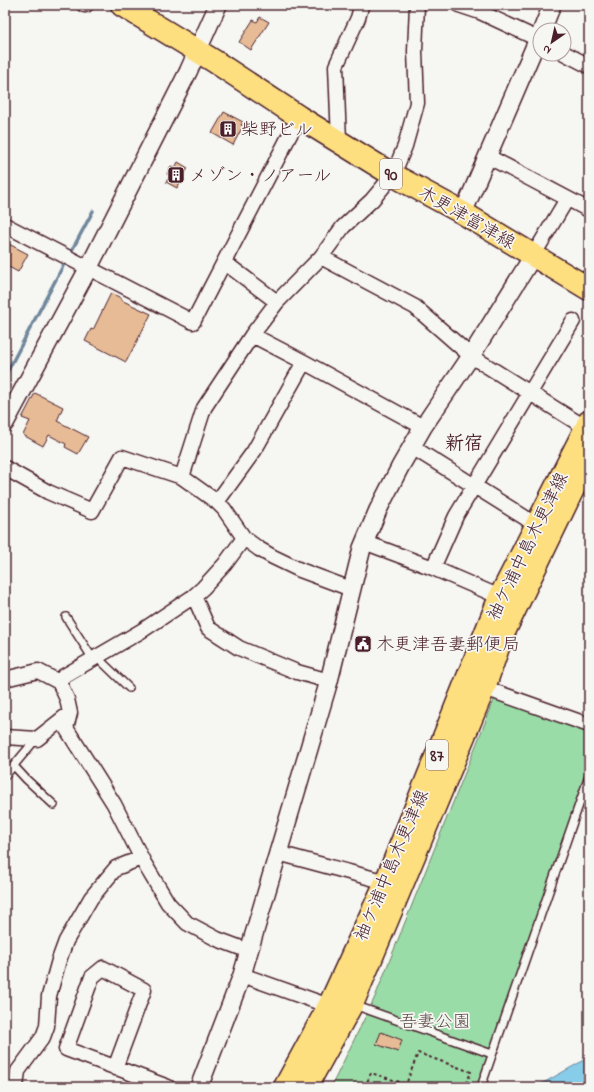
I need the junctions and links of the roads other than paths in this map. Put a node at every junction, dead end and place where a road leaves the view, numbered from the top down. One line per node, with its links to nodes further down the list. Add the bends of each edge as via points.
1 (122, 5): 9 (main road, 木更津富津線 / 90)
2 (218, 5): 9 (street)
3 (417, 5): 16 (street, via 417,102 406,146)
4 (459, 5): 8 (street)
5 (552, 5): 7 (street)
6 (360, 7): 14 (street, via 358,18 336,66)
7 (545, 22)
8 (532, 33)
9 (197, 50): 13 (main road, 木更津富津線 / 90); 24 (street)
10 (532, 54): 15 (street)
11 (572, 57): 12 (street)
12 (589, 66)
13 (299, 117): 14 (main road, 木更津富津線 / 90); 23 (street)
14 (339, 142): 16 (main road, 木更津富津線 / 90)
15 (487, 156): 17 (street); 19 (street)
16 (392, 175): 19 (main road, 木更津富津線 / 90); 22 (street, via 372,200 343,227)
17 (567, 199): 18 (street); 21 (street)
18 (589, 210)
19 (463, 213): 21 (main road, 木更津富津線 / 90)
20 (5, 225): 24 (street)
21 (533, 256): 25 (main road, 木更津富津線 / 90); 29 (street)
22 (320, 257): 26 (street); 29 (street, via 415,307)
23 (224, 262): 24 (street, via 193,322); 26 (street)
24 (88, 269): 32 (street)
25 (589, 289)
26 (276, 302): 28 (street)
27 (573, 321): 31 (street)
28 (252, 335): 30 (street); 38 (street, via 204,408)
29 (471, 356): 31 (street); 34 (street)
30 (304, 362): 34 (street); 40 (street, via 254,451)
31 (530, 393): 33 (street); 39 (street)
32 (5, 423)
33 (587, 425): 41 (main road, 袖ケ浦中島木更津線 / 87)
34 (423, 427): 35 (street)
35 (412, 447): 39 (street); 43 (street)
36 (589, 456): 53 (main road, 袖ケ浦中島木更津線 / 87, via 502,636)
37 (5, 468): 38 (street, via 48,492 92,511 122,457)
38 (182, 477): 40 (street)
39 (474, 485): 41 (street); 44 (street, via 456,516)
40 (217, 502): 42 (street)
41 (536, 526): 47 (main road, 袖ケ浦中島木更津線 / 87)
42 (244, 538): 45 (street, via 287,563 323,580); 46 (street, via 225,564)
43 (364, 542): 44 (street); 45 (street)
44 (433, 568): 47 (street)
45 (351, 589): 51 (street)
46 (194, 596): 49 (street); 51 (street, via 208,628 239,648 297,672)
47 (500, 597): 53 (main road, 袖ケ浦中島木更津線 / 87)
48 (66, 617): 49 (lane)
49 (95, 658): 52 (street, via 64,676); 54 (lane)
50 (5, 679): 52 (street, via 38,671)
51 (329, 681): 63 (street)
52 (59, 682): 55 (street)
53 (475, 684): 56 (street); 65 (main road, 袖ケ浦中島木更津線 / 87); 68 (main road, 袖ケ浦中島木更津線 / 87)
54 (129, 688)
55 (70, 712): 58 (street); 64 (street, via 66,728 114,804)
56 (589, 725)
57 (5, 737): 58 (street)
58 (37, 739): 59 (lane)
59 (14, 766): 60 (lane); 62 (lane)
60 (5, 776)
61 (589, 776): 70 (lane)
62 (54, 805)
63 (278, 854): 65 (street); 66 (street)
64 (142, 858): 66 (street, via 168,903 187,922 217,939); 72 (street, via 116,868 91,898 66,940 49,996 47,1026 18,1071)
65 (386, 882): 69 (main road, 袖ケ浦中島木更津線 / 87)
66 (249, 951): 67 (street)
67 (242, 975): 69 (street); 74 (street)
68 (351, 1004): 70 (lane); 76 (main road, 袖ケ浦中島木更津線 / 87)
69 (329, 1006): 75 (main road, 袖ケ浦中島木更津線 / 87)
70 (492, 1054): 77 (lane)
71 (116, 1068): 71 (street, via 66,1049 92,977 102,968 144,990); 73 (street)
72 (16, 1087)
73 (168, 1087)
74 (199, 1087)
75 (285, 1087)
76 (306, 1087)
77 (480, 1087)

